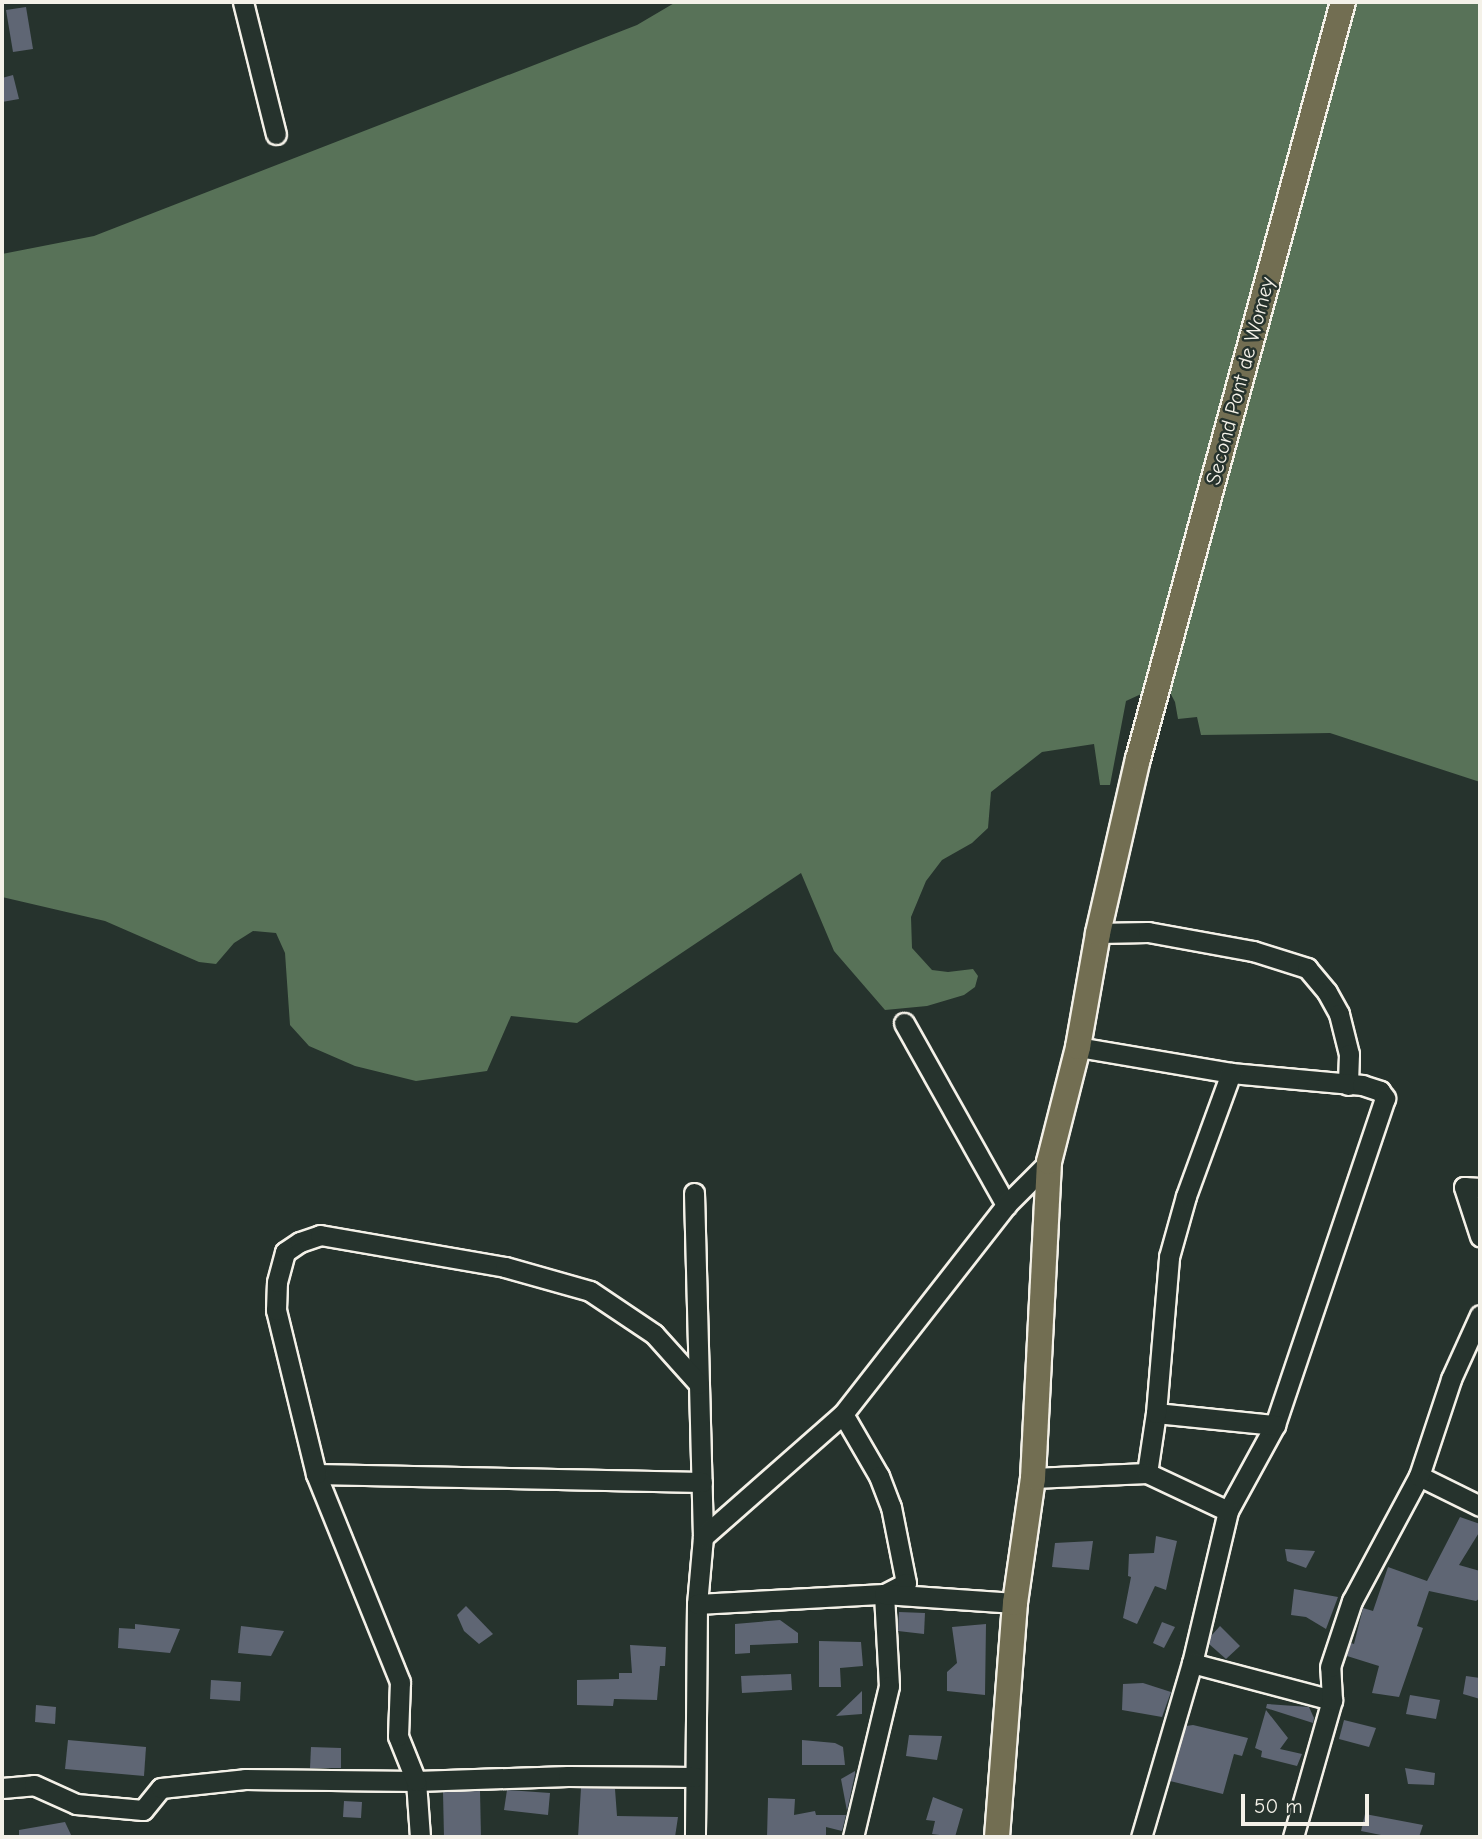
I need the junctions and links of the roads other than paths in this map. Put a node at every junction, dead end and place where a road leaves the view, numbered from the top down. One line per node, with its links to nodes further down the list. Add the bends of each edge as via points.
1 (243, 2): 3 (street)
2 (1343, 2): 4 (main road, Second Pont de Womey, via 1138,759)
3 (276, 134)
4 (1098, 933): 6 (main road, Second Pont de Womey); 8 (street, via 1148,932 1253,951 1307,968 1339,1014 1349,1054)
5 (904, 1023): 12 (street)
6 (1078, 1047): 7 (street); 9 (main road, Second Pont de Womey)
7 (1231, 1073): 8 (street); 16 (street, via 1169,1257)
8 (1348, 1085): 18 (street, via 1380,1091 1385,1098)
9 (1049, 1161): 12 (street); 22 (main road, Second Pont de Womey)
10 (1480, 1188): 13 (street, via 1464,1187)
11 (694, 1194): 15 (street)
12 (1006, 1205): 17 (street)
13 (1480, 1236)
14 (1480, 1315): 21 (street, via 1451,1378)
15 (699, 1384): 20 (street, via 654,1334 590,1291 505,1266 320,1235 285,1252 276,1310); 23 (street)
16 (1156, 1413): 18 (street); 19 (street)
17 (844, 1414): 26 (street); 27 (street, via 891,1507 906,1583)
18 (1275, 1426): 25 (street)
19 (1147, 1473): 22 (street); 25 (street)
20 (316, 1475): 23 (street); 33 (street, via 400,1682 398,1736)
21 (1419, 1476): 24 (street); 31 (street, via 1352,1601 1330,1667)
22 (1033, 1478): 28 (main road, Second Pont de Womey)
23 (702, 1482): 26 (street)
24 (1480, 1506)
25 (1228, 1511): 30 (street)
26 (703, 1537): 29 (street)
27 (884, 1594): 28 (street); 29 (street); 37 (street, via 889,1686)
28 (1015, 1603): 38 (main road, Second Pont de Womey)
29 (697, 1604): 32 (street)
30 (1192, 1663): 31 (street); 39 (street)
31 (1332, 1700): 40 (street)
32 (695, 1777): 33 (street); 36 (street)
33 (416, 1781): 34 (street, via 245,1779 161,1788 143,1810 76,1804 34,1785); 35 (street)
34 (2, 1788)
35 (420, 1837)
36 (695, 1837)
37 (853, 1837)
38 (996, 1837)
39 (1141, 1837)
40 (1293, 1837)

